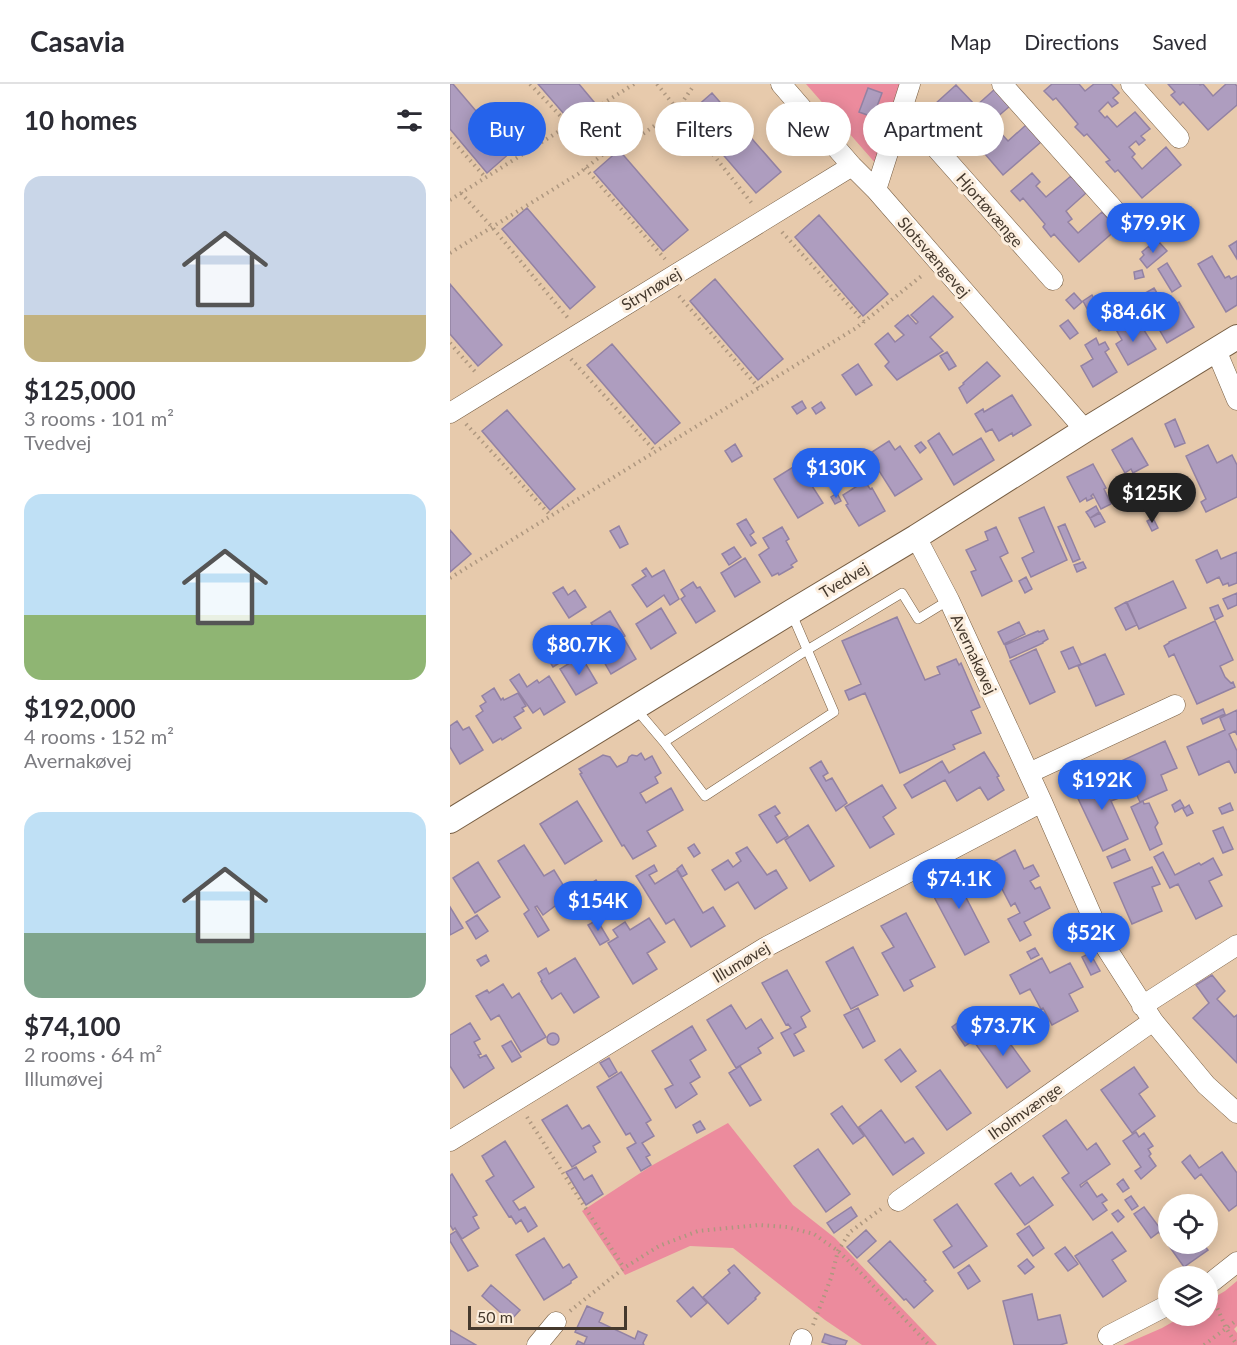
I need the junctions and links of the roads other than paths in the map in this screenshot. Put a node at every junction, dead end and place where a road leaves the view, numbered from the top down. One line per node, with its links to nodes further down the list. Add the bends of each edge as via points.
1 (781, 84): 9 (street, Slotsvængevej)
2 (910, 84): 5 (street)
3 (1002, 84): 11 (street)
4 (1131, 84): 6 (street)
5 (905, 102)
6 (1179, 138)
7 (887, 156): 10 (street)
8 (943, 156): 12 (street, Hjortøvænge)
9 (852, 166): 10 (street, Slotsvængevej); 16 (street, Strynøvej)
10 (876, 190): 17 (street, Slotsvængevej)
11 (1118, 214)
12 (1053, 280)
13 (1237, 337): 14 (street, Tvedvej)
14 (1216, 350): 15 (street); 17 (street, Tvedvej)
15 (1237, 400)
16 (452, 412)
17 (1085, 430): 18 (street, Tvedvej)
18 (916, 537): 19 (street, Avernakøvej); 20 (street, Tvedvej)
19 (949, 600): 21 (lane, via 918,619 902,593); 25 (street, Avernakøvej)
20 (791, 612): 21 (lane); 23 (street, Tvedvej)
21 (807, 650): 24 (lane); 24 (lane, via 834,712 705,796)
22 (1175, 705): 25 (street)
23 (634, 708): 24 (lane); 27 (street, Tvedvej)
24 (664, 742)
25 (1029, 773): 26 (street, Avernakøvej)
26 (1042, 802): 29 (street, Avernakøvej, via 1105,946); 31 (street, Illumøvej, via 766,946)
27 (450, 820)
28 (1237, 945): 29 (street)
29 (1148, 1014): 30 (street, Avernakøvej, via 1206,1085); 32 (street, Iholmvænge)
30 (1237, 1113)
31 (450, 1141)
32 (898, 1201)
33 (1237, 1262): 34 (street)
34 (1218, 1277)
35 (1158, 1310): 37 (street)
36 (556, 1322): 38 (street)
37 (1108, 1336)
38 (537, 1345)

